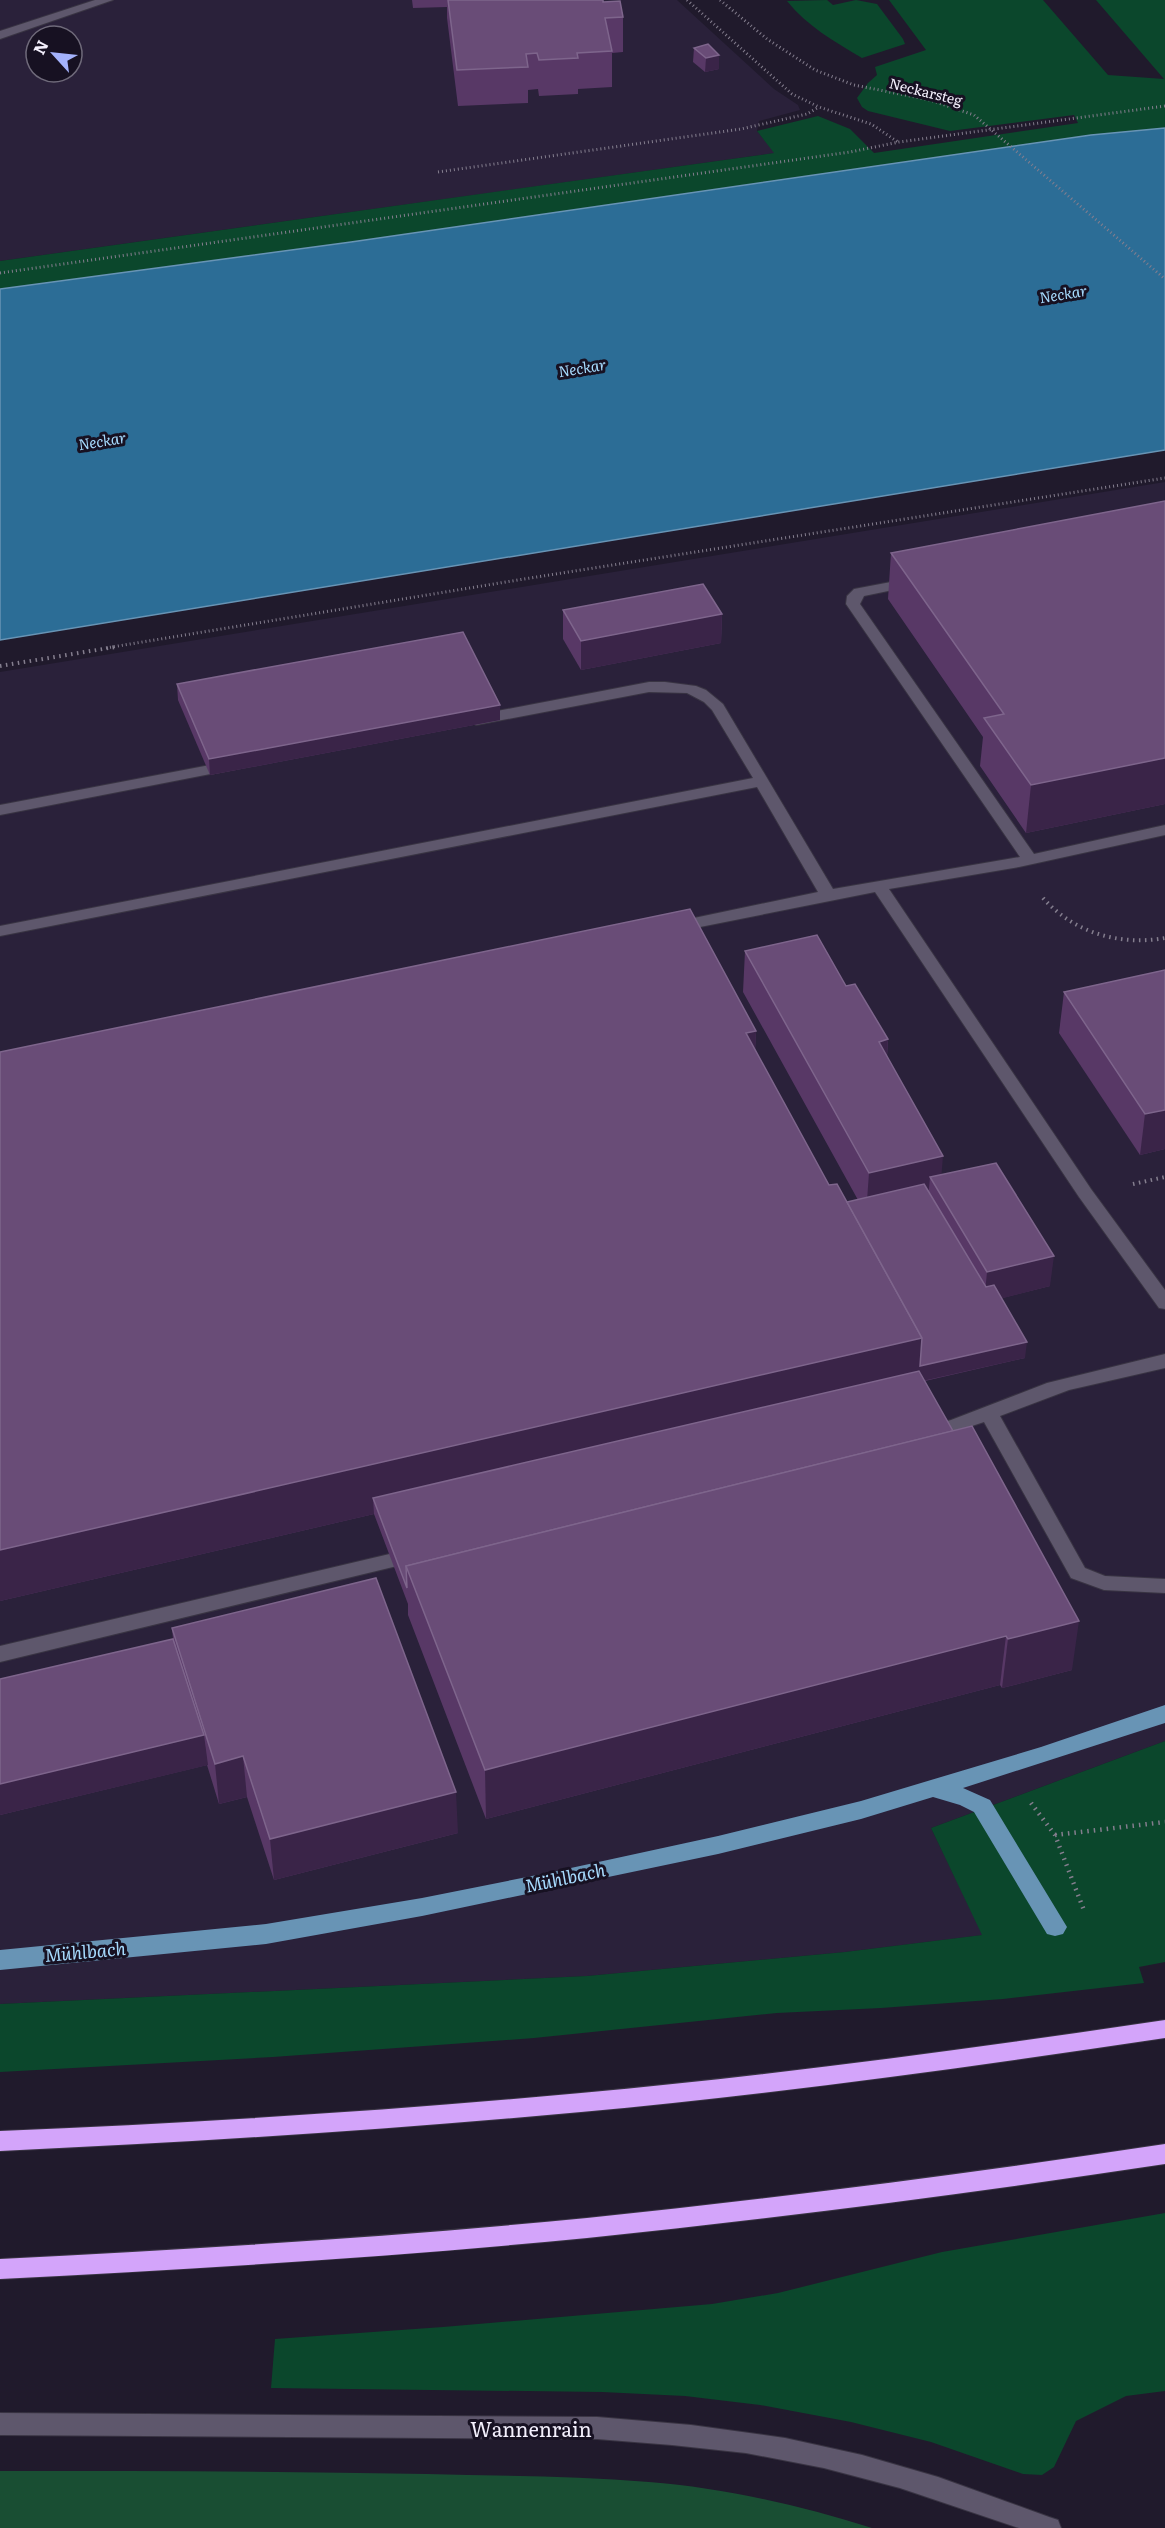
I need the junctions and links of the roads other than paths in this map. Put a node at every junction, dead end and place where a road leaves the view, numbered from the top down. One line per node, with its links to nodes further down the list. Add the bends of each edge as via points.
1 (106, 0): 2 (street)
2 (0, 35)
3 (922, 580): 9 (street, via 864,590 854,596 854,604 919,703 949,740)
4 (464, 722): 6 (street, via 650,687 678,686 703,694 720,707)
5 (244, 764): 7 (street)
6 (762, 781): 11 (street); 13 (street)
7 (0, 810)
8 (1165, 830): 9 (street)
9 (1024, 861): 10 (street)
10 (879, 886): 11 (street); 14 (street, via 1085,1193)
11 (828, 895): 12 (street)
12 (664, 929)
13 (0, 931)
14 (1165, 1303)
15 (1165, 1361): 16 (street, via 1060,1386)
16 (988, 1412): 17 (street, via 956,1427); 19 (street, via 1078,1573 1104,1582)
17 (909, 1438)
18 (431, 1551): 20 (street)
19 (1165, 1586)
20 (0, 1654)
21 (1165, 2029): 22 (highway, via 789,2079 508,2109 167,2135)
22 (0, 2141)
23 (1165, 2154): 24 (highway, via 1032,2176 656,2222 194,2260)
24 (0, 2269)
25 (0, 2424): 26 (street, Wannenrain, via 597,2428 671,2434 747,2442 876,2470)
26 (1049, 2528)

